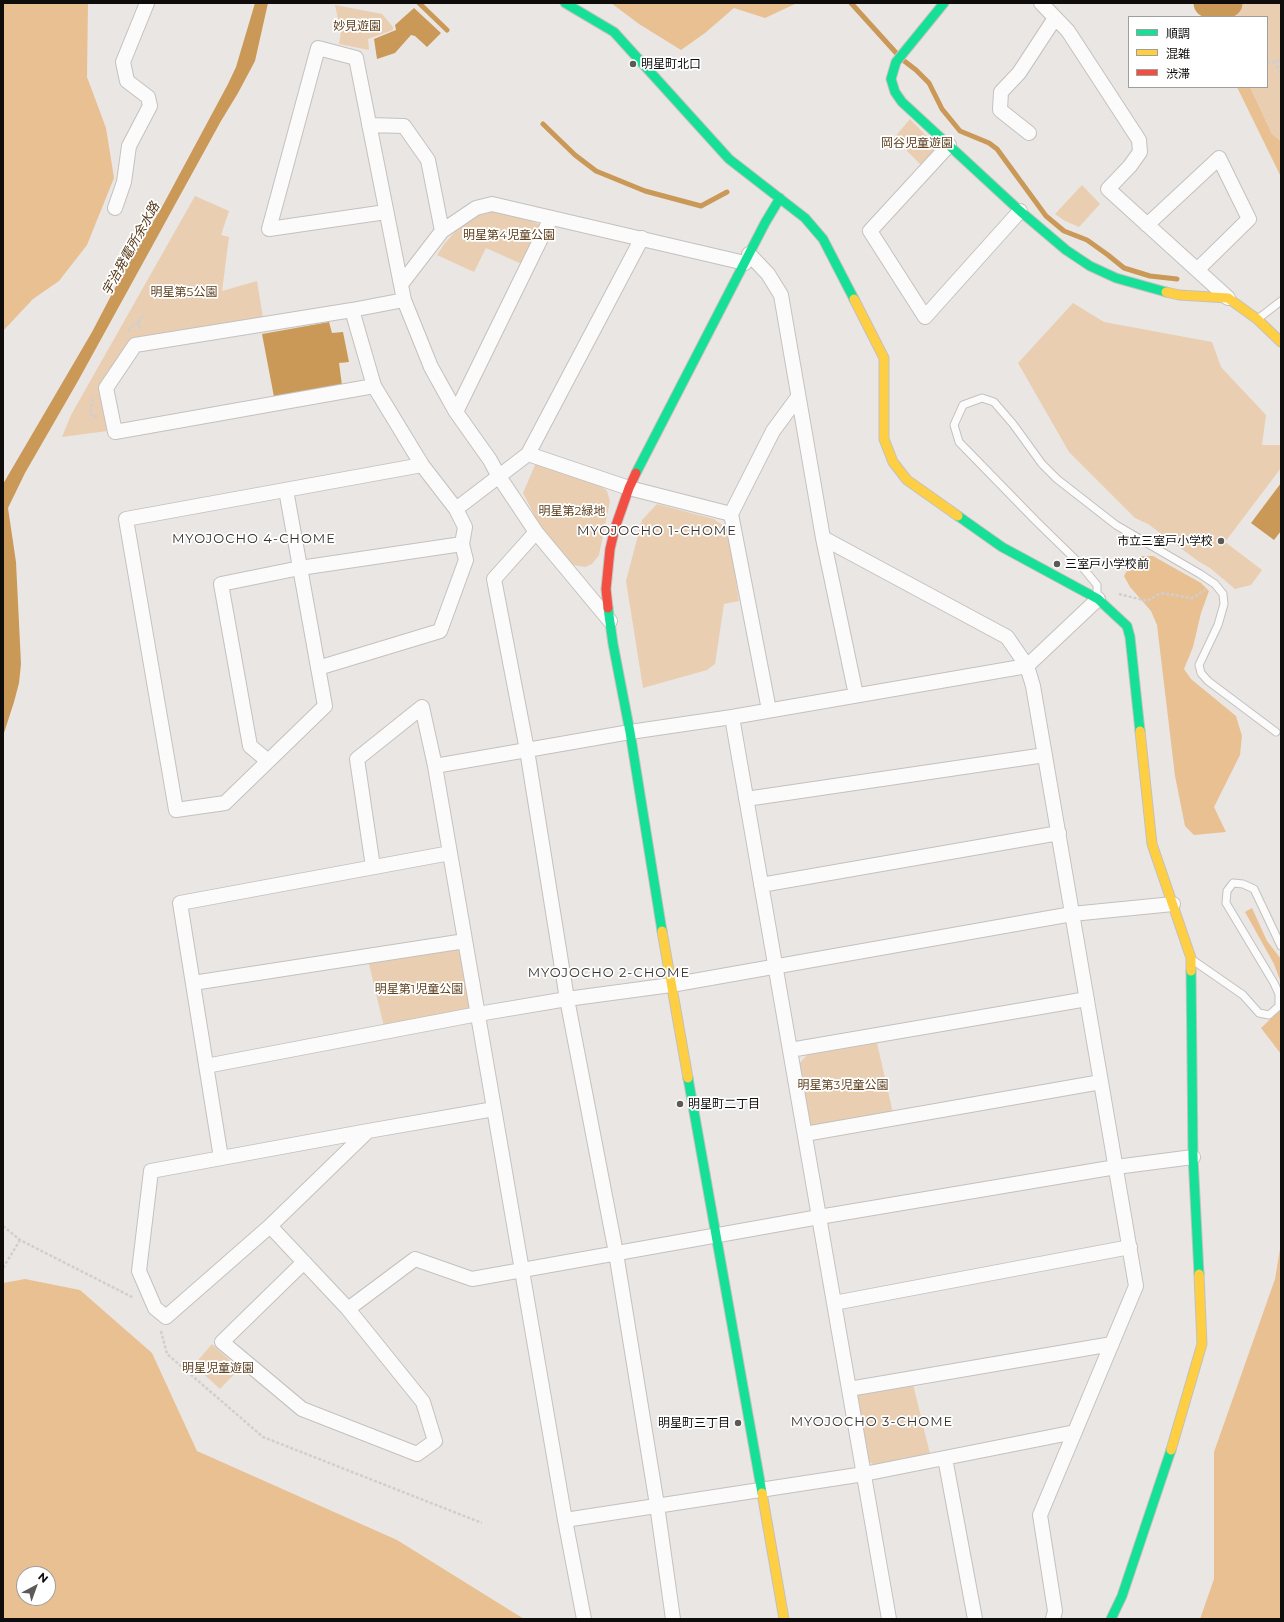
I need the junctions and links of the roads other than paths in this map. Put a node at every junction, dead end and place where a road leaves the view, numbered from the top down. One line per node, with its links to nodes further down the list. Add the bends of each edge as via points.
1 (148, 3): 10 (street, via 123,62 127,82 148,97 150,106 129,146 124,182)
2 (565, 3): 9 (street, via 614,32 729,159)
3 (944, 3): 8 (street, via 896,62 891,79 895,92 902,102)
4 (1041, 3): 5 (street)
5 (1055, 18): 7 (street, via 1019,73 1001,92 1000,110); 14 (street, via 1068,31 1139,140 1140,152 1108,189)
6 (369, 124): 12 (street); 12 (street, via 356,58 318,48 269,229); 15 (street, via 404,126 428,160)
7 (1029, 133)
8 (949, 145): 11 (street); 11 (street, via 870,231 925,317)
9 (780, 198): 17 (street); 40 (street, via 805,218 823,239 884,358 884,439 893,462 907,480 1002,547)
10 (115, 208)
11 (1020, 211): 20 (street, via 1066,250 1090,266 1116,278 1179,295)
12 (386, 212): 19 (street)
13 (552, 218): 15 (street, via 492,204 476,208); 16 (street); 28 (street)
14 (1147, 225): 18 (street); 18 (street, via 1219,158 1249,219)
15 (442, 231): 19 (street)
16 (642, 238): 17 (street); 29 (street)
17 (747, 259): 27 (street, via 768,274 781,295); 32 (street)
18 (1197, 270): 20 (street)
19 (402, 283): 21 (street)
20 (1228, 298): 24 (street)
21 (404, 300): 23 (street); 28 (street, via 431,367)
22 (1281, 301): 24 (lane)
23 (352, 310): 26 (street); 26 (street, via 135,345 106,388 115,432)
24 (1257, 319): 25 (street)
25 (1281, 342)
26 (374, 386): 30 (street)
27 (798, 397): 35 (street, via 773,431); 37 (street)
28 (456, 412): 31 (street)
29 (528, 454): 31 (street); 32 (street)
30 (422, 465): 33 (street); 34 (street)
31 (498, 475): 34 (street); 36 (street)
32 (629, 488): 35 (street); 41 (street, via 610,549 606,589)
33 (286, 490): 39 (street); 51 (street, via 126,519 176,810 225,803)
34 (456, 509): 38 (street, via 465,527)
35 (731, 514): 45 (street)
36 (536, 532): 41 (street); 49 (street, via 494,579)
37 (823, 538): 42 (street, via 1007,637); 44 (street)
38 (462, 544): 39 (street); 43 (street, via 466,560 440,631)
39 (300, 568): 43 (street); 51 (street, via 221,584 250,746)
40 (1098, 599): 42 (street); 48 (lane, via 1097,585 1079,563 959,442 954,425 963,405 982,398 994,402 1042,464 1057,479 1116,525 1215,584 1223,594 1224,604 1218,625 1199,666 1201,673); 58 (street, via 1127,626 1130,637 1152,844)
41 (610, 621): 47 (street)
42 (1027, 666): 44 (street); 50 (street)
43 (318, 668): 51 (street, via 324,706)
44 (856, 695): 45 (street)
45 (769, 710): 46 (street)
46 (732, 717): 47 (street); 53 (street)
47 (630, 732): 49 (street); 65 (street)
48 (1276, 732)
49 (527, 750): 52 (street); 66 (street)
50 (1045, 755): 53 (street); 54 (street)
51 (268, 761)
52 (435, 766): 55 (street); 56 (street, via 422,707 357,759)
53 (746, 799): 57 (street)
54 (1058, 833): 57 (street); 59 (street)
55 (450, 853): 56 (street); 60 (street)
56 (373, 867): 64 (street, via 180,903)
57 (761, 885): 63 (street)
58 (1173, 904): 59 (street); 62 (street)
59 (1072, 914): 63 (street); 67 (street)
60 (465, 941): 64 (street); 68 (street)
61 (1281, 946): 62 (lane, via 1254,889 1233,883 1227,891 1226,903 1274,983 1279,1006 1269,1015 1259,1013 1243,995)
62 (1191, 958): 75 (street)
63 (775, 967): 65 (street); 69 (street)
64 (193, 983): 70 (street)
65 (671, 985): 66 (street); 80 (street)
66 (566, 999): 68 (street); 82 (street)
67 (1087, 999): 69 (street); 71 (street)
68 (478, 1014): 70 (street); 72 (street)
69 (790, 1050): 74 (street)
70 (206, 1066): 76 (street)
71 (1101, 1082): 74 (street); 77 (street)
72 (494, 1109): 73 (street); 84 (street)
73 (368, 1131): 76 (street); 79 (street)
74 (804, 1134): 78 (street)
75 (1193, 1157): 77 (street); 101 (street, via 1202,1344 1166,1466 1122,1596)
76 (221, 1158): 79 (street, via 151,1171 139,1271 155,1308 166,1317)
77 (1116, 1167): 78 (street); 81 (street)
78 (819, 1217): 80 (street); 85 (street)
79 (270, 1226): 83 (street)
80 (717, 1234): 82 (street); 92 (street)
81 (1130, 1247): 85 (street); 87 (street, via 1136,1286)
82 (616, 1253): 84 (street); 93 (street)
83 (304, 1262): 86 (street); 86 (street, via 222,1342 302,1409 417,1454 435,1441 423,1402)
84 (522, 1271): 86 (street, via 472,1279 415,1259); 94 (street)
85 (834, 1304): 88 (street)
86 (348, 1309)
87 (1112, 1344): 88 (street); 89 (street)
88 (849, 1389): 91 (street)
89 (1075, 1432): 90 (street); 100 (street, via 1040,1515 1055,1611)
90 (945, 1458): 91 (street); 99 (street)
91 (864, 1474): 92 (street); 98 (street)
92 (761, 1489): 93 (street); 97 (street)
93 (657, 1505): 94 (street); 96 (street)
94 (565, 1520): 95 (street)
95 (584, 1619)
96 (673, 1619)
97 (784, 1619)
98 (889, 1619)
99 (975, 1619)
100 (1052, 1619)
101 (1111, 1619)

